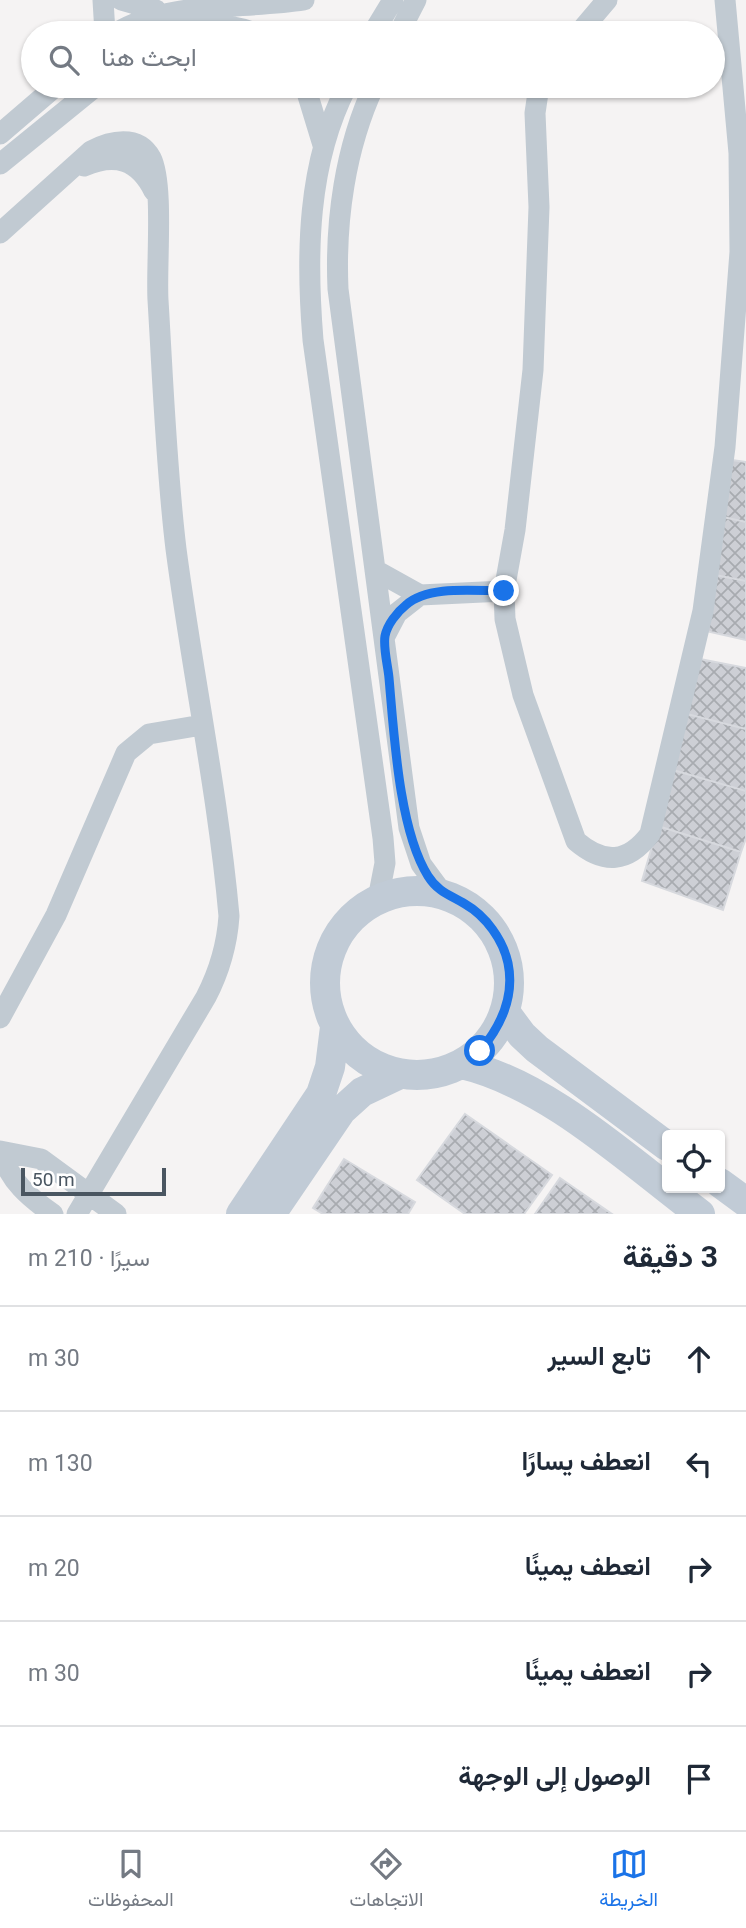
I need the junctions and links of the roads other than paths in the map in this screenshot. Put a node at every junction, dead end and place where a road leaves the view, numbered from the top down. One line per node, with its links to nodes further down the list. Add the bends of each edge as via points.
1 (103, 0): 9 (street)
2 (121, 0): 8 (street)
3 (304, 0): 8 (street, via 213,1)
4 (393, 0): 11 (street)
5 (416, 0): 12 (street)
6 (607, 0): 13 (street)
7 (725, 0): 25 (street, via 739,153 740,252 716,529 703,611 655,817 639,848 624,856 606,858 576,841 515,668)
8 (156, 9): 10 (street)
9 (104, 21)
10 (136, 21)
11 (380, 21)
12 (405, 21)
13 (589, 21)
14 (42, 98): 20 (street)
15 (81, 98): 22 (street)
16 (309, 98): 21 (street)
17 (342, 98): 21 (street)
18 (370, 98): 24 (street, via 355,140 336,240 343,339)
19 (537, 98): 25 (street, via 539,220 533,370)
20 (0, 134)
21 (323, 145): 30 (street, via 307,270 383,838)
22 (0, 164)
23 (0, 233): 28 (street, via 69,172 99,159 120,159 139,168 156,197 176,547)
24 (374, 570): 26 (street); 27 (street)
25 (504, 591): 26 (street)
26 (420, 595): 27 (street, via 397,613)
27 (385, 636): 29 (street, via 409,828 422,864)
28 (202, 725): 32 (street, via 149,734 126,753 55,915); 41 (street, via 227,888 227,944 206,997)
29 (443, 894): 30 (street, via 410,891); 31 (street, via 485,919 499,940 508,963 510,988)
30 (378, 899): 33 (street, via 353,915 334,939 325,968 325,998)
31 (505, 1012): 34 (street, via 495,1033); 36 (street, via 537,1049)
32 (0, 1018)
33 (335, 1027): 35 (street, via 351,1049 374,1065); 46 (street, via 321,1094)
34 (461, 1065): 35 (street, via 431,1074); 48 (street, via 495,1073 543,1096)
35 (400, 1074): 47 (street, via 362,1092 341,1111)
36 (662, 1142)
37 (1, 1152): 41 (street, via 41,1160); 43 (street, via 15,1181)
38 (746, 1180): 39 (street)
39 (725, 1182)
40 (725, 1186): 42 (street)
41 (91, 1195): 44 (street); 45 (street)
42 (746, 1202)
43 (52, 1214)
44 (77, 1214)
45 (116, 1214)
46 (241, 1214)
47 (271, 1214)
48 (700, 1214)

